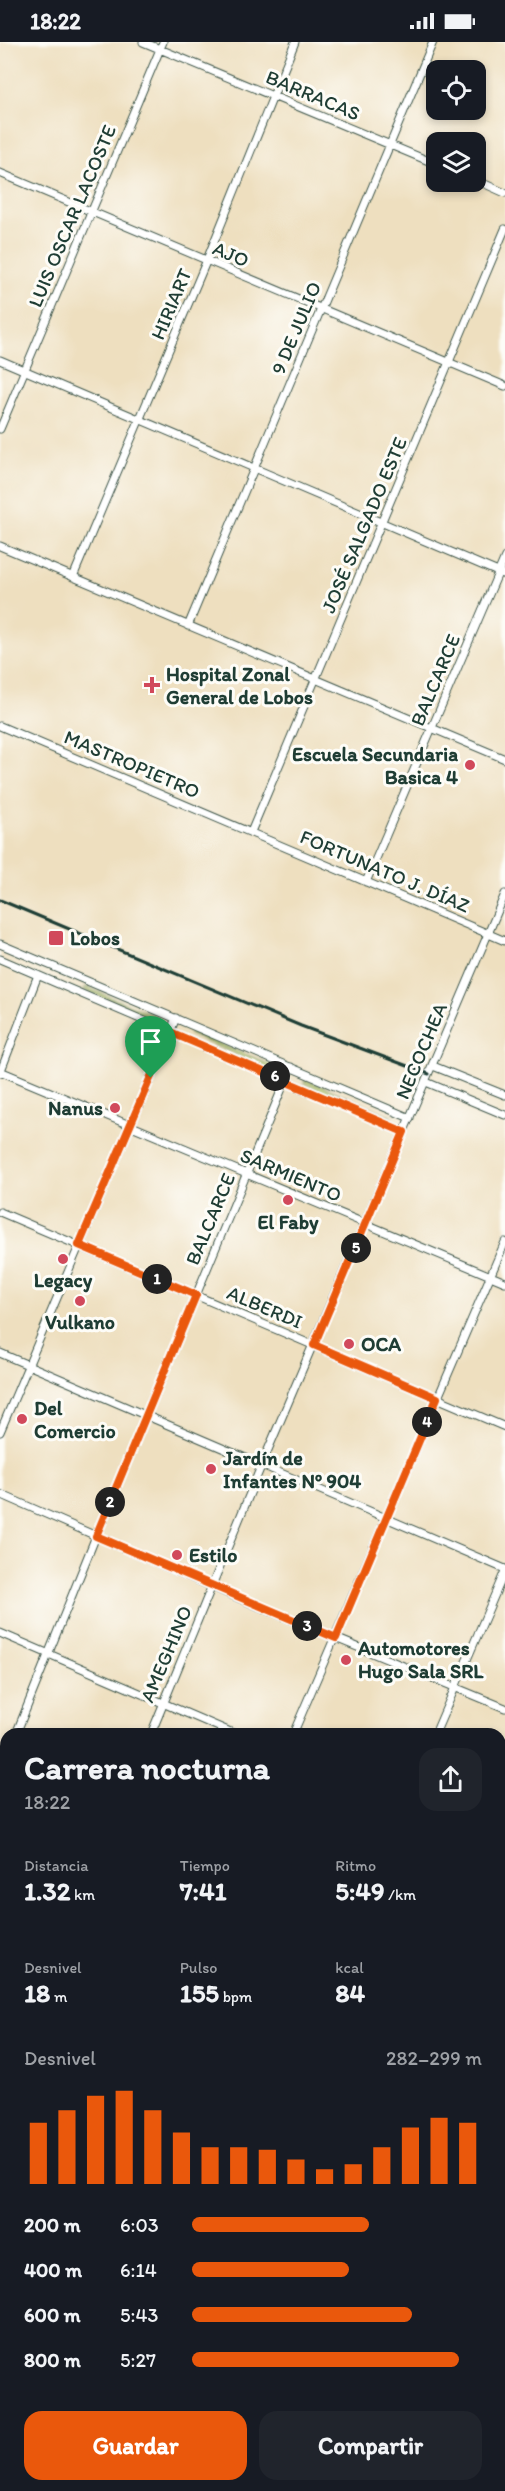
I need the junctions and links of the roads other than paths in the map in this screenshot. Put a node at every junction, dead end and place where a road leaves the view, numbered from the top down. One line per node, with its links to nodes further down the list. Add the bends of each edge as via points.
1 (143, 42): 4 (street, BARRACAS)
2 (295, 42): 5 (street, HIRIART)
3 (434, 42): 6 (street, 9 DE JULIO)
4 (162, 46): 5 (street, BARRACAS); 11 (street, LUIS OSCAR LACOSTE)
5 (273, 96): 6 (street, BARRACAS); 13 (street, HIRIART)
6 (390, 145): 7 (street, BARRACAS); 14 (street, 9 DE JULIO)
7 (426, 160)
8 (0, 173): 11 (street, AJO)
9 (486, 184): 10 (street)
10 (505, 193)
11 (92, 213): 13 (street, AJO); 17 (street, LUIS OSCAR LACOSTE)
12 (505, 229): 16 (street, JOSÉ SALGADO ESTE)
13 (206, 262): 14 (street, AJO); 19 (street, HIRIART)
14 (322, 309): 16 (street, AJO); 21 (street, 9 DE JULIO)
15 (0, 360): 17 (street)
16 (450, 362): 18 (street, AJO); 22 (street, JOSÉ SALGADO ESTE)
17 (24, 371): 19 (street); 20 (street, LUIS OSCAR LACOSTE)
18 (505, 386)
19 (140, 418): 21 (street); 26 (street, HIRIART)
20 (0, 429)
21 (255, 467): 22 (street); 27 (street, 9 DE JULIO)
22 (383, 523): 25 (street); 28 (street, JOSÉ SALGADO ESTE)
23 (0, 546): 26 (street)
24 (505, 557): 25 (street, BALCARCE)
25 (502, 574): 30 (street, BALCARCE)
26 (73, 577): 27 (street)
27 (188, 626): 28 (street)
28 (317, 679): 30 (street); 32 (street, JOSÉ SALGADO ESTE)
29 (0, 726): 32 (street, MASTROPIETRO)
30 (432, 728): 31 (street); 33 (street, BALCARCE)
31 (505, 759)
32 (251, 832): 33 (street, FORTUNATO J. DÍAZ)
33 (366, 882): 35 (street, FORTUNATO J. DÍAZ)
34 (505, 894): 35 (street, NECOCHEA)
35 (488, 934): 36 (street, FORTUNATO J. DÍAZ); 46 (street, NECOCHEA)
36 (505, 941)
37 (0, 944): 38 (street)
38 (15, 950): 40 (street); 42 (street)
39 (0, 958): 40 (street)
40 (10, 963): 41 (street)
41 (38, 975): 43 (street); 48 (street)
42 (75, 976): 43 (street); 44 (street)
43 (70, 989): 45 (street)
44 (176, 1018): 45 (street); 47 (street)
45 (170, 1032): 49 (street); 54 (street)
46 (433, 1066): 50 (street, NECOCHEA); 51 (street)
47 (291, 1067): 49 (street, BALCARCE); 53 (street)
48 (0, 1072): 54 (street, SARMIENTO)
49 (285, 1080): 55 (street); 56 (street, BALCARCE)
50 (426, 1082): 52 (street); 53 (street, NECOCHEA)
51 (505, 1095)
52 (505, 1115)
53 (410, 1118): 55 (street, NECOCHEA)
54 (131, 1125): 56 (street, SARMIENTO); 60 (street)
55 (404, 1132): 58 (street, NECOCHEA)
56 (247, 1173): 58 (street, SARMIENTO); 63 (street, BALCARCE)
57 (0, 1212): 60 (street, ALBERDI)
58 (366, 1225): 61 (street, SARMIENTO); 64 (street, NECOCHEA)
59 (505, 1242): 61 (street)
60 (79, 1245): 63 (street, ALBERDI); 66 (street)
61 (490, 1276): 62 (street, SARMIENTO); 67 (street)
62 (505, 1282)
63 (196, 1295): 64 (street, ALBERDI); 68 (street, BALCARCE)
64 (314, 1345): 67 (street, ALBERDI); 71 (street, NECOCHEA)
65 (0, 1353): 66 (street)
66 (28, 1365): 68 (street); 70 (street)
67 (437, 1398): 69 (street, ALBERDI); 73 (street)
68 (146, 1415): 71 (street); 74 (street, BALCARCE)
69 (505, 1427)
70 (0, 1432)
71 (262, 1464): 73 (street); 76 (street, NECOCHEA)
72 (0, 1494): 74 (street)
73 (387, 1517): 75 (street); 78 (street)
74 (96, 1536): 76 (street); 79 (street, BALCARCE)
75 (505, 1570): 80 (street)
76 (212, 1587): 78 (street); 81 (street, AMEGHINO)
77 (0, 1633): 79 (street)
78 (336, 1638): 80 (street); 86 (street)
79 (49, 1655): 81 (street); 83 (street, BALCARCE)
80 (454, 1688): 82 (street); 87 (street)
81 (164, 1704): 84 (street, AMEGHINO); 85 (street)
82 (505, 1708)
83 (19, 1728)
84 (154, 1728)
85 (221, 1728)
86 (296, 1728)
87 (437, 1728)

